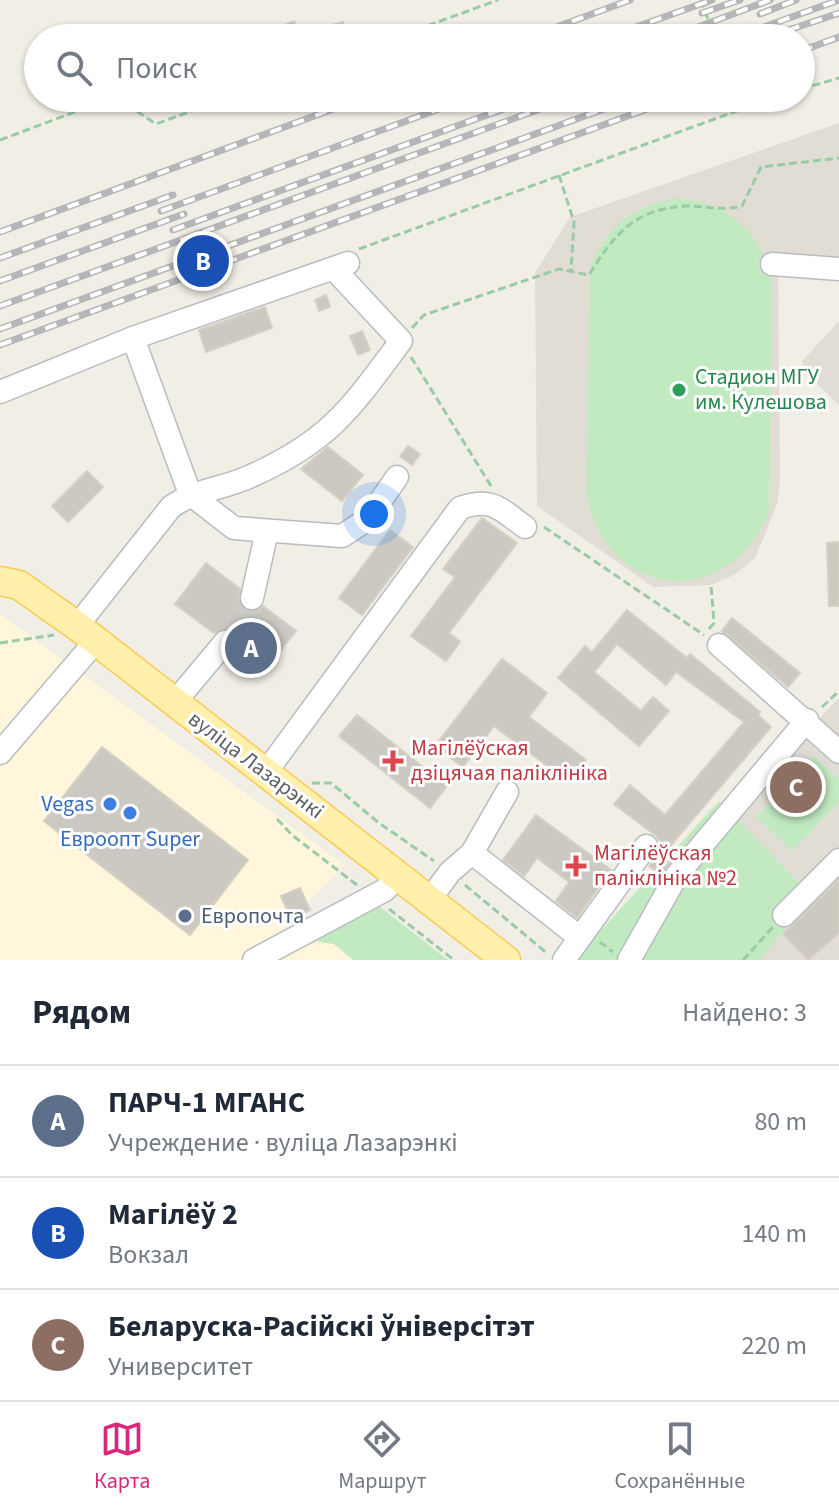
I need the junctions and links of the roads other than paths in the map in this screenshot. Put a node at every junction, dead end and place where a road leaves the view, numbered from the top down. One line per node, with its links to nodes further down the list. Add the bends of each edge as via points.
1 (772, 264): 2 (lane)
2 (839, 269)
3 (133, 338): 4 (lane); 6 (lane); 6 (lane, via 347,260 401,341 321,438 242,480)
4 (0, 392)
5 (397, 477): 8 (lane, via 368,519 342,536)
6 (190, 494): 8 (lane, via 234,528); 11 (lane, via 153,528)
7 (530, 524): 18 (lane, via 493,503 460,508)
8 (267, 531): 10 (lane)
9 (0, 581): 11 (main road, вуліца Лазарэнкі, via 19,585)
10 (252, 598)
11 (86, 634): 14 (main road, вуліца Лазарэнкі); 17 (lane)
12 (712, 640): 15 (lane)
13 (225, 642): 14 (lane)
14 (175, 702): 18 (main road, вуліца Лазарэнкі)
15 (807, 720): 16 (lane); 30 (lane, via 677,875)
16 (839, 752)
17 (0, 753)
18 (266, 772): 23 (main road, вуліца Лазарэнкі)
19 (507, 792): 21 (lane)
20 (646, 846): 26 (lane)
21 (472, 853): 24 (lane); 26 (lane)
22 (839, 860): 25 (lane)
23 (399, 874): 24 (main road, вуліца Лазарэнкі); 27 (lane, via 385,890)
24 (430, 899): 28 (main road, вуліца Лазарэнкі)
25 (784, 915)
26 (582, 933): 29 (lane)
27 (254, 960)
28 (506, 960)
29 (564, 960)
30 (629, 960)

